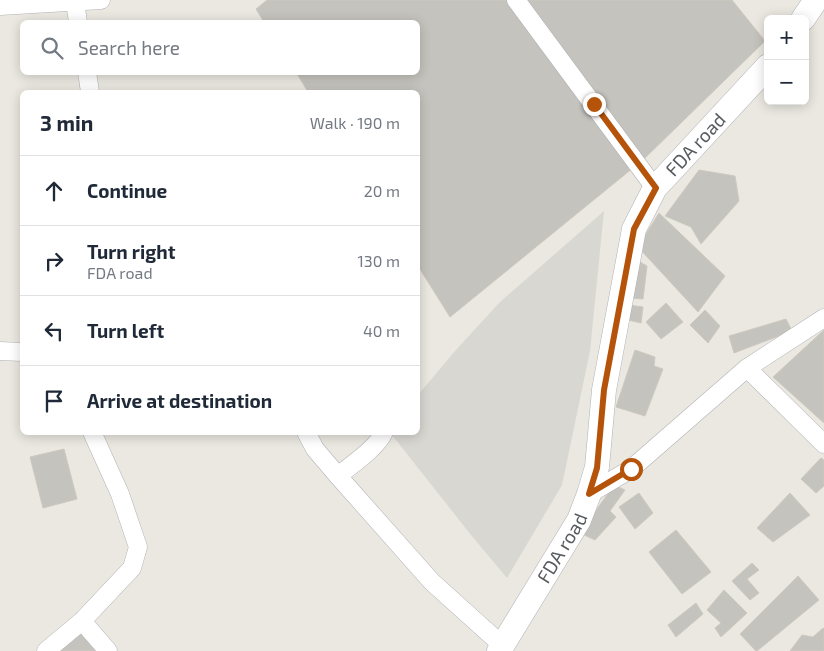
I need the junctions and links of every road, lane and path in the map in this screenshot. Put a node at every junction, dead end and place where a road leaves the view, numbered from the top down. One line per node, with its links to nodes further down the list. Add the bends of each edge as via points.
1 (101, 0): 4 (street)
2 (516, 0): 11 (street)
3 (816, 0): 6 (street)
4 (75, 2): 5 (street); 7 (street)
5 (0, 6)
6 (806, 15)
7 (78, 20)
8 (764, 70): 11 (street, FDA road)
9 (87, 75): 10 (street)
10 (90, 90)
11 (656, 188): 21 (street, FDA road, via 634,229 604,390 597,468)
12 (824, 318): 15 (street)
13 (0, 351): 14 (street)
14 (20, 352)
15 (747, 368): 19 (street); 21 (street, via 631,469)
16 (93, 435): 22 (street, via 120,494 138,547 132,568)
17 (308, 435): 20 (street)
18 (382, 435): 20 (street)
19 (824, 444)
20 (338, 476): 23 (street, via 432,582)
21 (589, 494): 23 (street, FDA road, via 579,520)
22 (82, 621): 24 (street); 25 (street)
23 (501, 648)
24 (46, 651)
25 (108, 651)

